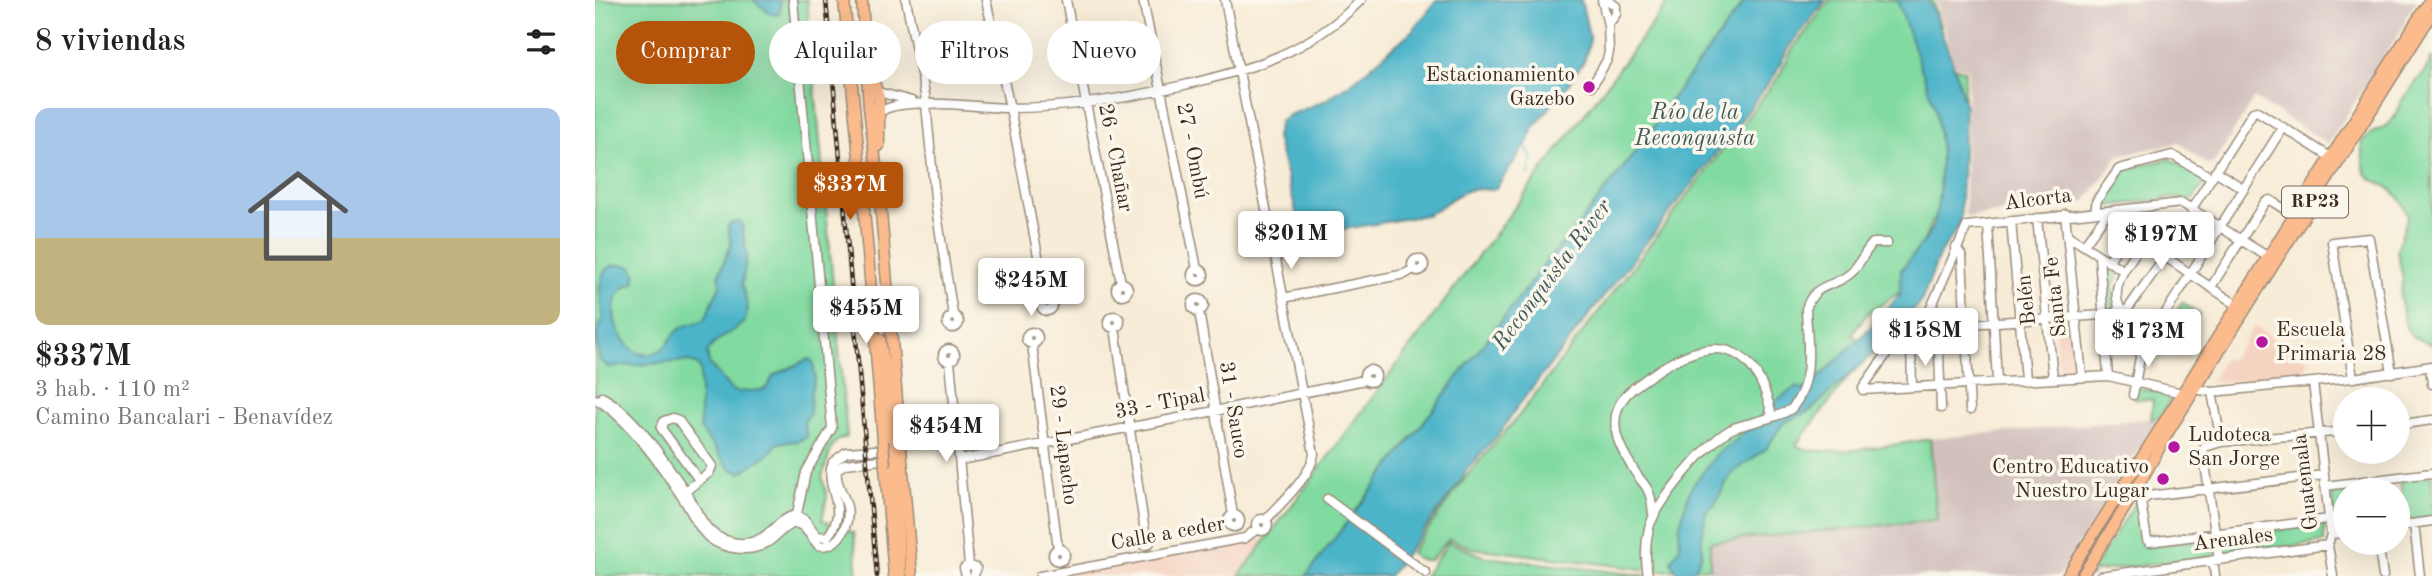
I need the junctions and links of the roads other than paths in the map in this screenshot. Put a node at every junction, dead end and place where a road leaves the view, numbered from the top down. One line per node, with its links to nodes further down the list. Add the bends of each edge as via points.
1 (793, 0): 124 (street, via 832,428 809,465)
2 (844, 0): 56 (main road)
3 (862, 0): 13 (main road)
4 (906, 0): 20 (street)
5 (986, 0): 22 (street)
6 (1066, 0): 21 (street, 26 - Chañar)
7 (1143, 0): 18 (street, 27 - Ombú)
8 (1225, 0): 14 (street)
9 (1361, 0): 14 (street, via 1311,40)
10 (1605, 0): 17 (street, via 1609,52)
11 (2430, 0): 25 (main road, RP23)
12 (2432, 14): 25 (main road, RP23)
13 (863, 21)
14 (1241, 72): 18 (street); 58 (street)
15 (868, 84): 27 (main road)
16 (876, 84): 19 (main road)
17 (1592, 86)
18 (1162, 90): 21 (street); 50 (street, 27 - Ombú)
19 (878, 92): 20 (street); 23 (main road)
20 (926, 104): 22 (street); 23 (street, via 892,105); 62 (street)
21 (1087, 104): 22 (street); 54 (street, 26 - Chañar)
22 (1010, 108): 57 (street)
23 (879, 113): 27 (main road)
24 (2283, 127): 25 (street); 26 (street, via 2253,112); 28 (street)
25 (2336, 160): 33 (main road, RP23); 59 (main road, RP23)
26 (2213, 174): 28 (street); 29 (street, via 2172,155 2122,167); 31 (street)
27 (879, 189): 48 (main road)
28 (2244, 189): 37 (street)
29 (2095, 211): 30 (street, Alcorta); 32 (street, Alcorta)
30 (2108, 211): 31 (street, Alcorta, via 2186,203); 38 (street); 43 (street)
31 (2192, 212): 37 (street, Alcorta); 46 (street)
32 (2065, 214): 34 (street, Alcorta); 39 (street, Santa Fe)
33 (2295, 216): 40 (street, via 2267,200); 47 (main road, RP23)
34 (2037, 218): 35 (street, Alcorta); 65 (street, Belén)
35 (2011, 221): 36 (street, Alcorta); 66 (street)
36 (1988, 224): 44 (street, Alcorta, via 1967,226); 67 (street)
37 (2219, 228): 40 (street, Alcorta); 53 (street)
38 (2129, 230): 41 (street); 49 (street)
39 (2067, 235): 43 (street); 64 (street, Santa Fe)
40 (2240, 241): 47 (street, Alcorta); 55 (street)
41 (2143, 242): 46 (street); 52 (street)
42 (1887, 243): 103 (street, via 1873,243 1854,270 1809,299 1809,374 1793,408)
43 (2084, 245): 45 (street)
44 (1956, 247): 68 (street, via 1962,256); 69 (street, via 1936,299)
45 (2099, 256): 49 (street); 63 (street)
46 (2164, 256): 53 (street); 60 (street)
47 (2267, 259): 59 (main road, RP23)
48 (885, 261): 93 (main road); 140 (main road)
49 (2108, 262): 52 (street)
50 (1197, 269)
51 (1413, 269): 58 (street)
52 (2124, 271): 60 (street, via 2116,287)
53 (2190, 273): 55 (street); 73 (street)
54 (1121, 283)
55 (2211, 287): 59 (street)
56 (871, 298): 93 (main road); 111 (main road, bridge, via 883,441)
57 (1045, 298)
58 (1283, 298): 96 (street)
59 (2242, 308): 94 (main road, RP23); 97 (main road, RP23)
60 (2123, 311): 63 (street); 70 (street)
61 (1199, 312): 102 (street, 31 - Sauco)
62 (953, 315)
63 (2103, 315): 64 (street); 81 (street)
64 (2075, 317): 65 (street); 80 (street, Santa Fe)
65 (2047, 318): 66 (street); 82 (street, Belén)
66 (2019, 319): 67 (street); 83 (street)
67 (1993, 322): 68 (street); 87 (street)
68 (1965, 324): 71 (street); 88 (street)
69 (1918, 325): 71 (street); 74 (street)
70 (2139, 325): 73 (street); 76 (street)
71 (1938, 326): 90 (street)
72 (1115, 328): 106 (street)
73 (2152, 334): 76 (street)
74 (1908, 335): 92 (street); 92 (street, via 1891,348 1863,390)
75 (1032, 344): 110 (street, 29 - Lapacho)
76 (2141, 352): 86 (street)
77 (950, 361): 112 (street)
78 (2431, 367): 79 (street); 91 (street)
79 (2392, 373): 84 (street); 84 (street, via 2369,238 2332,242)
80 (2082, 376): 81 (street); 82 (street)
81 (2108, 376): 86 (street)
82 (2053, 378): 83 (street)
83 (2025, 379): 87 (street)
84 (2353, 379): 89 (street)
85 (1365, 380): 96 (street, 33 - Tipal)
86 (2135, 380): 97 (street); 99 (street)
87 (1997, 381): 88 (street)
88 (1968, 383): 90 (street); 101 (street)
89 (2313, 383): 95 (street); 108 (street, Guatemala)
90 (1939, 384): 92 (street); 100 (street)
91 (2432, 384)
92 (1912, 387)
93 (888, 389): 111 (main road)
94 (2195, 389): 95 (street); 97 (street); 121 (main road, RP23)
95 (2212, 391): 109 (street)
96 (1302, 393): 102 (street, 33 - Tipal); 143 (street, Calle a ceder, via 1313,461 1266,520 1266,530 1257,529 1245,538)
97 (2182, 393): 119 (main road, RP23)
98 (595, 396): 118 (street, via 614,403 628,416)
99 (2133, 396)
100 (1941, 408)
101 (1970, 410)
102 (1216, 411): 106 (street, 33 - Tipal); 122 (street, 31 - Sauco)
103 (1772, 416): 123 (street, via 1723,433 1710,443); 123 (street, via 1768,396 1752,365 1723,348 1710,348 1668,364 1627,392 1615,431 1649,491)
104 (2432, 420): 105 (street)
105 (2410, 423)
106 (1129, 428): 110 (street, 33 - Tipal); 129 (street)
107 (2333, 432): 108 (street)
108 (2318, 433): 109 (street); 114 (street, Guatemala)
109 (2221, 443): 117 (street, via 2205,447)
110 (1045, 444): 112 (street, 33 - Tipal); 133 (street, 29 - Lapacho)
111 (890, 458): 124 (street, via 839,467 836,475 847,507 841,521 824,538 805,520); 138 (main road); 139 (main road, via 904,544)
112 (960, 460): 136 (street)
113 (2432, 473): 116 (street)
114 (2324, 475): 116 (street, Guatemala); 117 (street)
115 (699, 480): 115 (street, via 712,467 678,420 670,418 661,428); 118 (street)
116 (2325, 486): 125 (street, Guatemala)
117 (2210, 489): 130 (street); 130 (street, Arenales, via 2148,496 2141,502 2149,542)
118 (683, 493): 124 (street, via 709,529 734,542 761,540 788,517)
119 (2116, 498): 121 (main road); 145 (main road, RP23)
120 (1327, 499): 137 (street)
121 (2126, 505): 146 (main road, RP23)
122 (1233, 514)
123 (1653, 514): 144 (street, via 1645,557)
124 (796, 519)
125 (2329, 519): 130 (street, Arenales); 131 (street, Guatemala)
126 (2432, 521): 128 (street)
127 (2410, 524): 128 (street)
128 (2414, 524): 151 (street)
129 (1145, 532)
130 (2215, 534): 135 (street)
131 (2331, 534): 132 (street, Guatemala)
132 (2329, 545): 135 (street, Arenales); 149 (street, Guatemala)
133 (1058, 549)
134 (2380, 555): 150 (street)
135 (2216, 560): 147 (street, Arenales); 148 (street)
136 (969, 565): 141 (street, via 964,569); 142 (street, via 976,568)
137 (1426, 573)
138 (894, 576)
139 (903, 576)
140 (912, 576)
141 (966, 576)
142 (974, 576)
143 (1041, 576)
144 (1648, 576)
145 (2067, 576)
146 (2082, 576)
147 (2100, 576)
148 (2215, 576)
149 (2333, 576)
150 (2383, 576)
151 (2420, 576)

